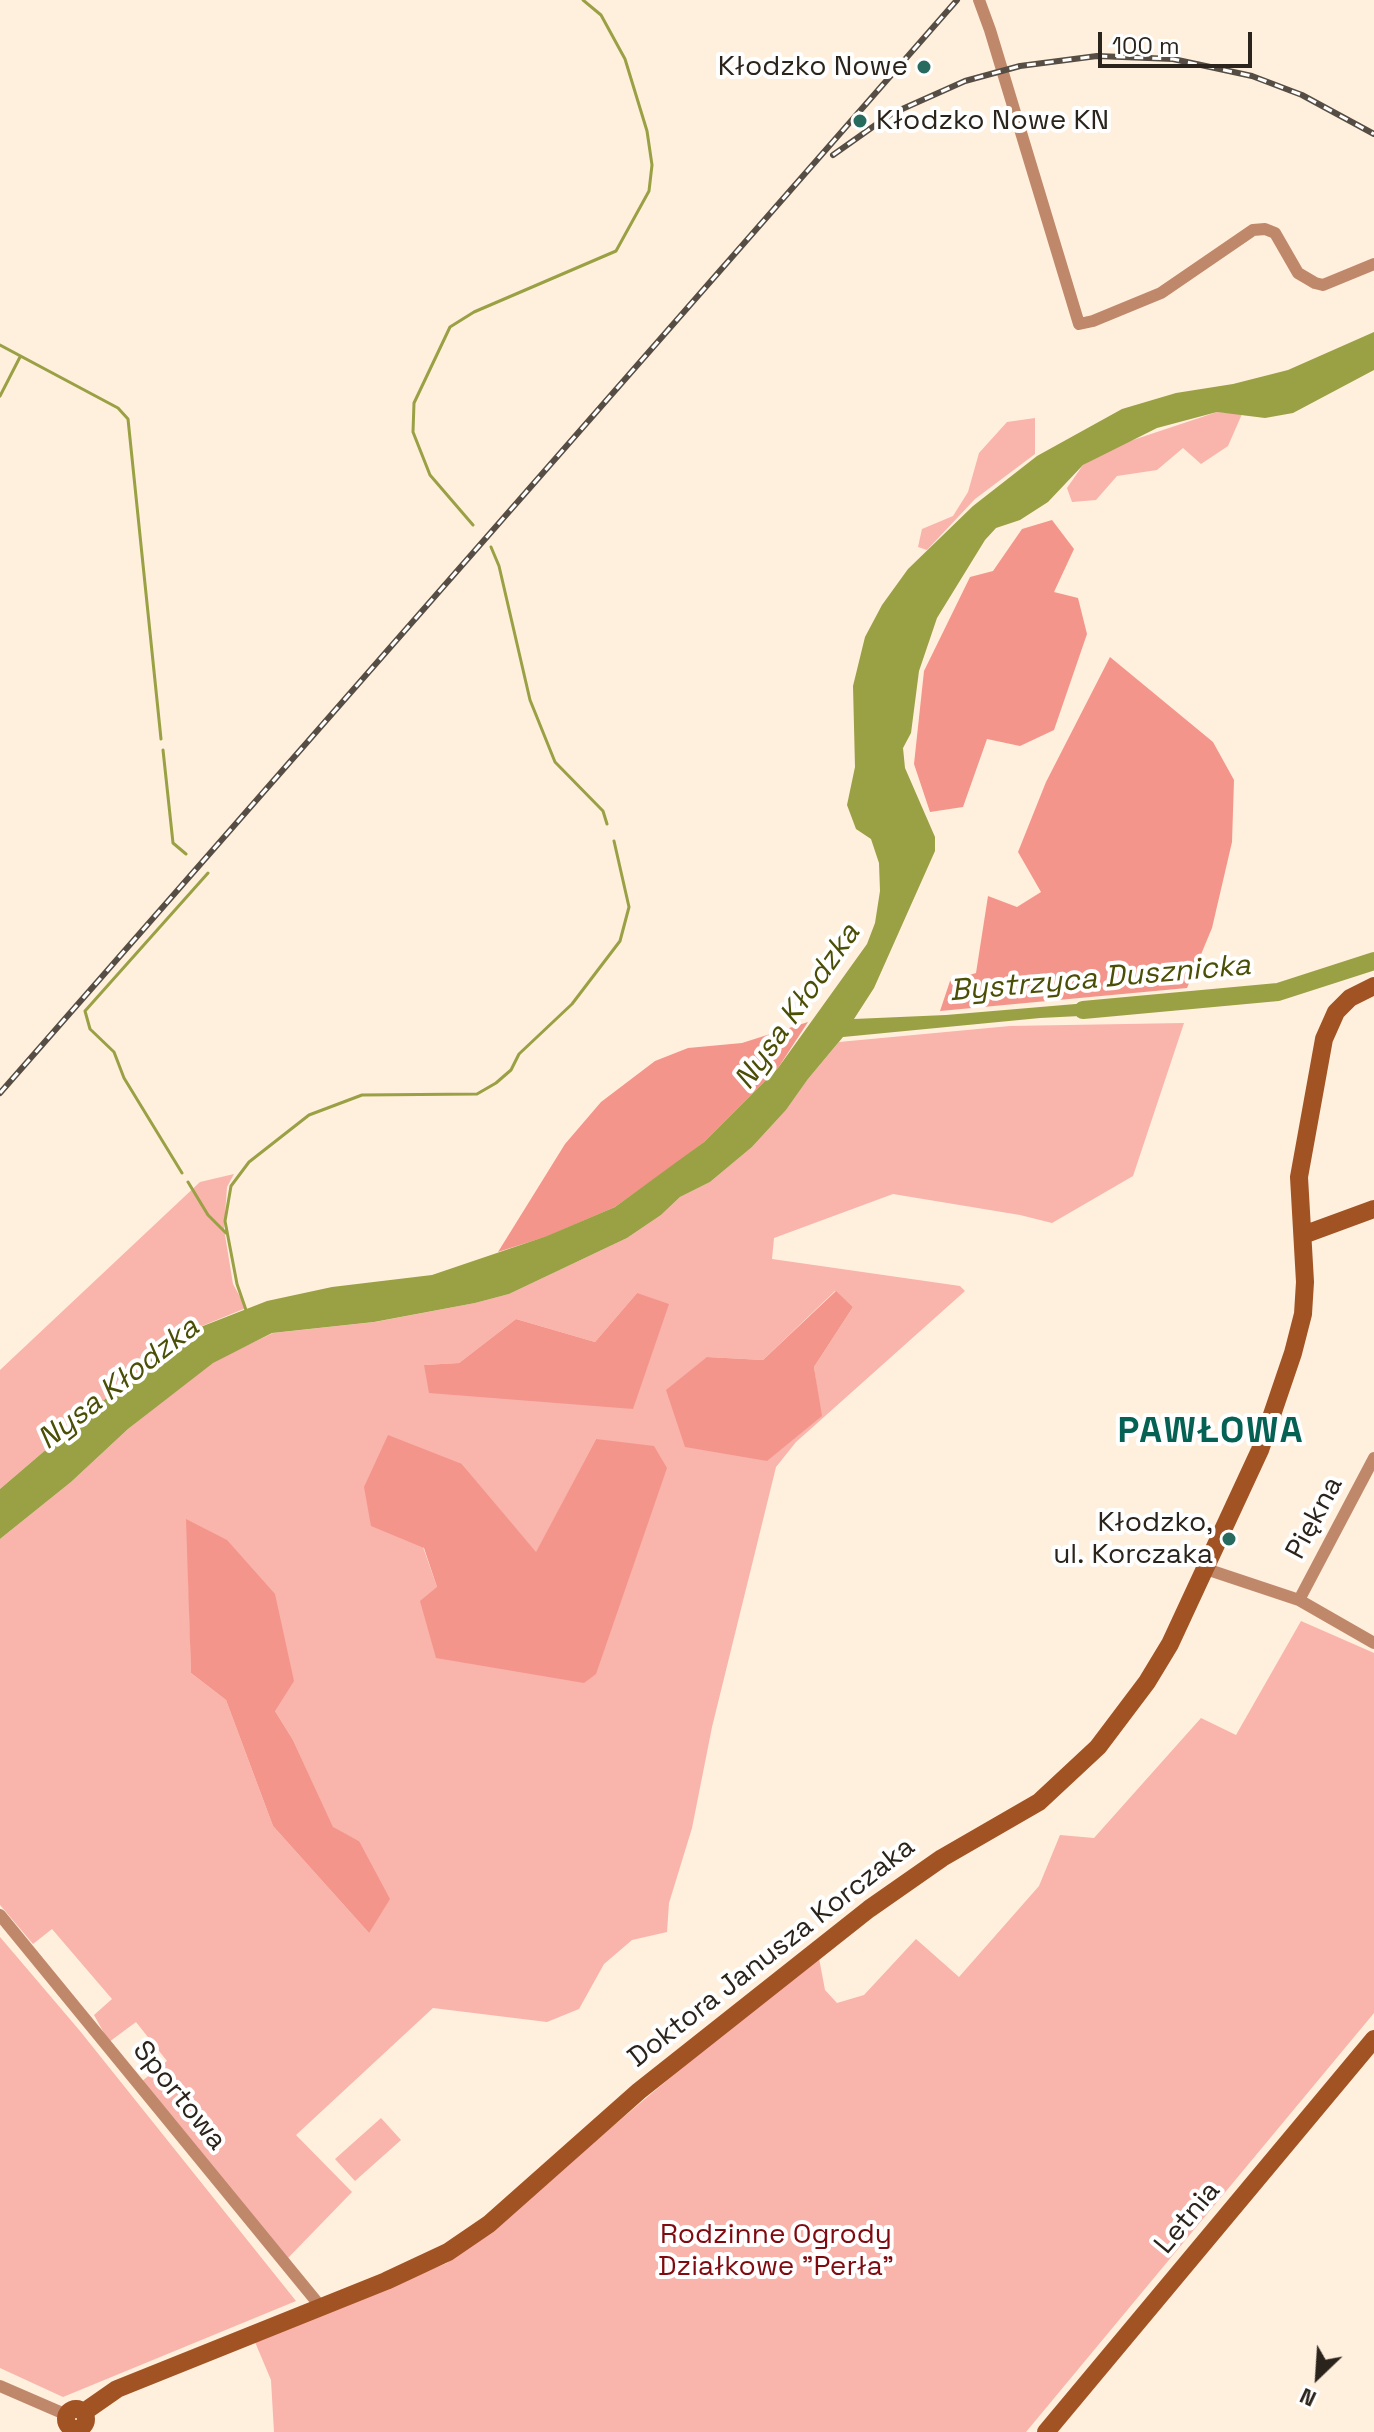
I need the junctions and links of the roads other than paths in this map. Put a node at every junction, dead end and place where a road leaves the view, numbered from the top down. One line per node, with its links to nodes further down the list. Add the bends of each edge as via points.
1 (979, 0): 2 (street, via 1079,324 1161,293 1253,230 1275,233 1298,273 1315,283 1323,285)
2 (1374, 264)
3 (1374, 986): 5 (street, Doktora Janusza Korczaka, via 1336,1012 1324,1039 1299,1177)
4 (1374, 1209): 5 (street)
5 (1303, 1235): 7 (street, Doktora Janusza Korczaka, via 1304,1303 1293,1353 1260,1450)
6 (1374, 1458): 8 (street, Piękna)
7 (1206, 1569): 8 (street, Piękna); 12 (street, Doktora Janusza Korczaka, via 1147,1682 1098,1747 1039,1802 942,1858 869,1909 639,2091 479,2231 435,2258)
8 (1299, 1600): 9 (street, Piękna)
9 (1374, 1643)
10 (0, 1915): 12 (street, Sportowa)
11 (1374, 2039): 15 (street, Letnia)
12 (321, 2307): 14 (street, Doktora Janusza Korczaka, via 117,2389)
13 (0, 2386): 14 (street)
14 (77, 2424)
15 (1046, 2432)

